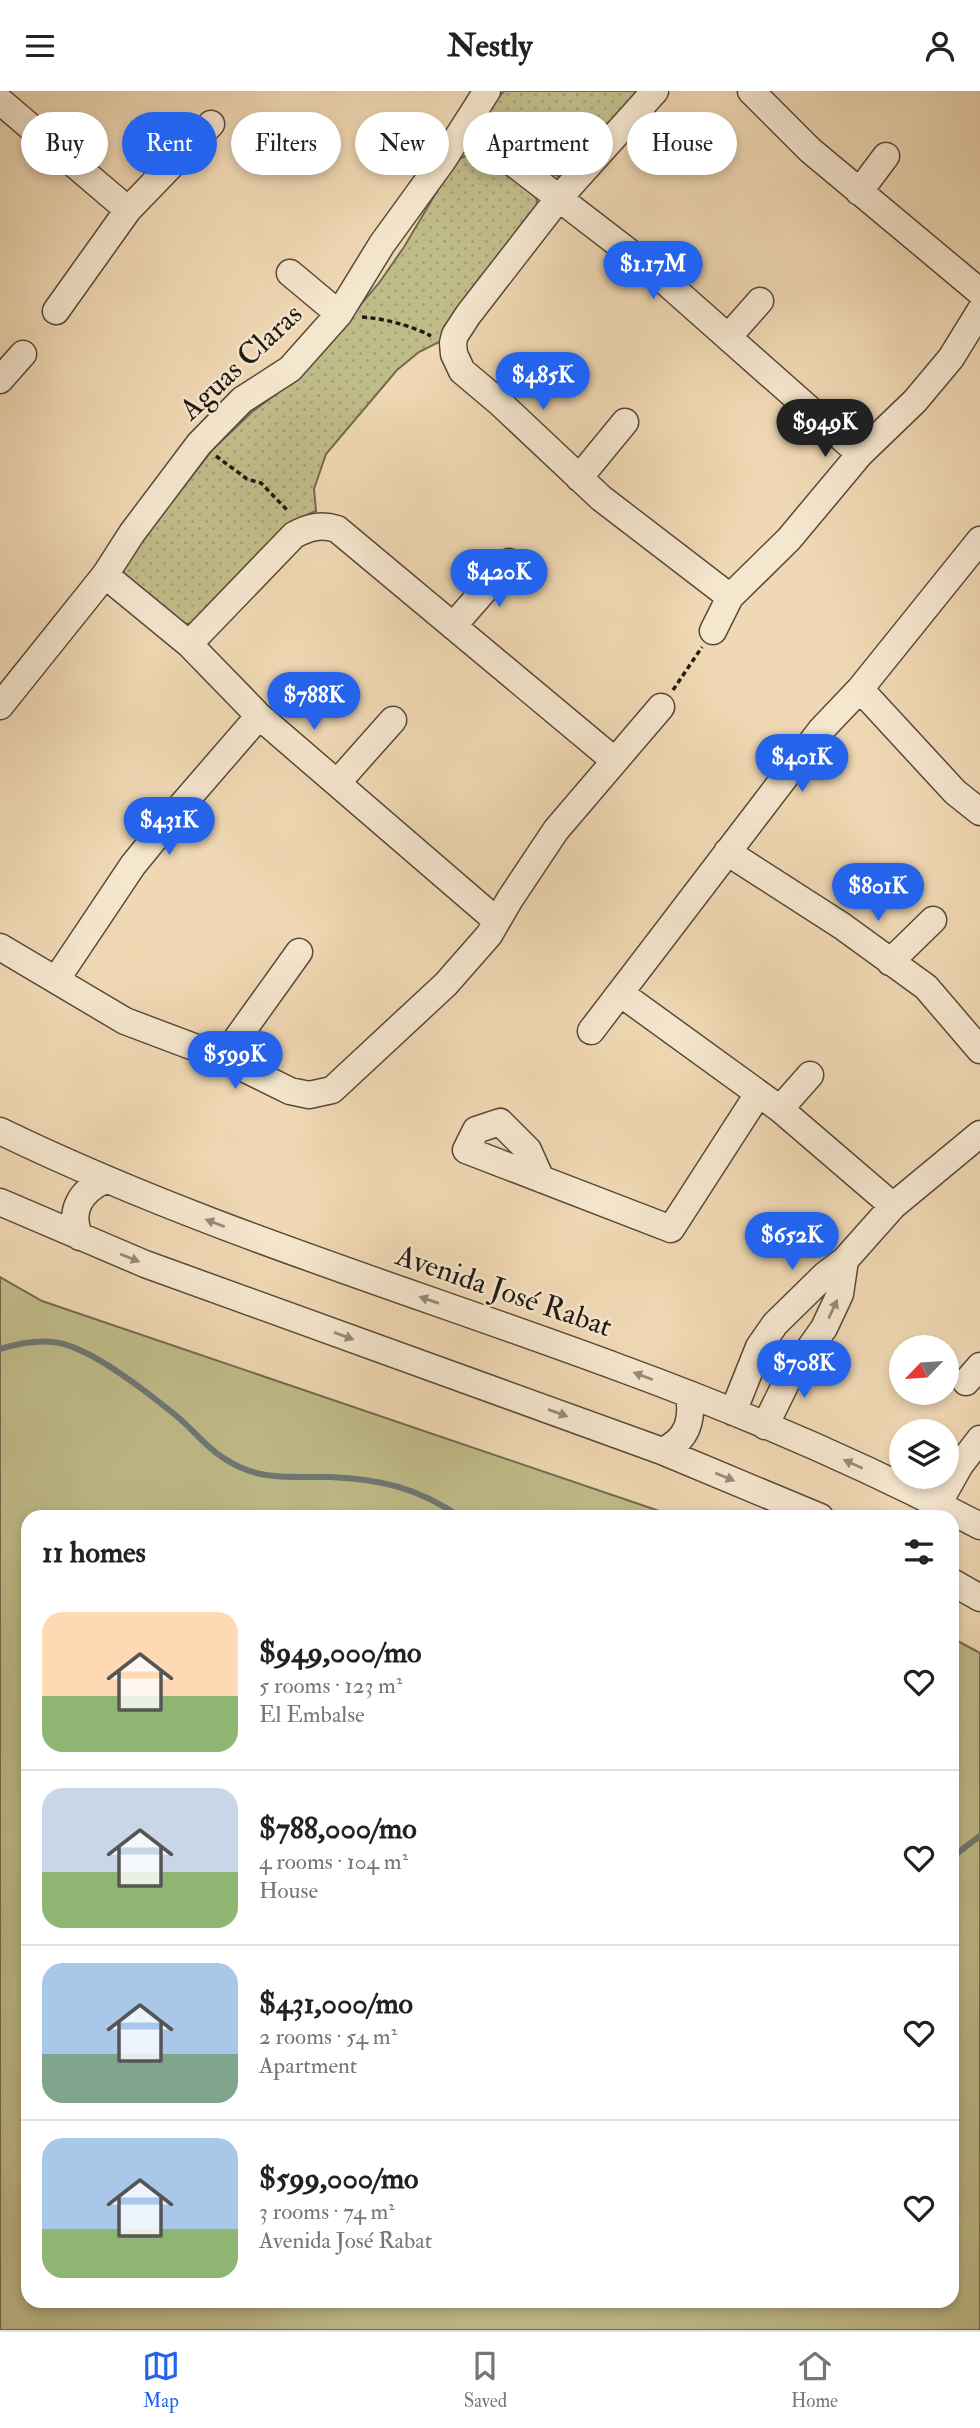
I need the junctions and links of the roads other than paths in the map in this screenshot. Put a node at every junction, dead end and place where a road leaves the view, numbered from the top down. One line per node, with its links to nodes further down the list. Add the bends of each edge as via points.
1 (487, 91): 5 (street, Aguas Claras)
2 (655, 91): 11 (street)
3 (751, 91): 10 (street)
4 (0, 101): 12 (street)
5 (474, 112)
6 (463, 129): 18 (street, Aguas Claras)
7 (886, 156): 10 (street)
8 (162, 175): 12 (street)
9 (527, 175): 11 (street)
10 (859, 192): 14 (street)
11 (558, 199): 19 (street, via 651,269); 24 (street, via 468,315 453,343 458,365 468,377)
12 (128, 210): 16 (street)
13 (290, 273): 18 (street)
14 (980, 292)
15 (760, 301): 19 (street)
16 (57, 311)
17 (980, 311): 23 (street, via 951,358 915,401)
18 (339, 314): 27 (street, Aguas Claras, via 290,369 242,400 199,444)
19 (729, 336): 23 (street)
20 (23, 354): 21 (street)
21 (0, 380)
22 (625, 422): 24 (street)
23 (860, 454): 28 (street, via 789,539)
24 (579, 478): 28 (street)
25 (979, 544): 32 (street)
26 (509, 562): 29 (street)
27 (105, 575): 31 (street); 33 (street, Aguas Claras)
28 (730, 597): 30 (street)
29 (453, 626): 31 (street, via 337,529 325,525 294,535); 37 (street)
30 (713, 631)
31 (189, 644): 35 (street)
32 (860, 688): 39 (street); 40 (street, via 821,730)
33 (0, 706)
34 (661, 707): 37 (street)
35 (259, 716): 38 (street); 46 (street, via 133,865)
36 (394, 720): 38 (street)
37 (615, 761): 42 (street, via 556,830)
38 (337, 783): 42 (street)
39 (980, 812)
40 (727, 852): 45 (street); 47 (street)
41 (933, 920): 45 (street)
42 (497, 921): 50 (street, via 446,983 332,1090 309,1095 290,1091)
43 (0, 947): 46 (street)
44 (299, 952): 50 (street)
45 (890, 962): 49 (street, via 926,987)
46 (56, 980): 50 (street, via 125,1021)
47 (620, 993): 48 (street); 52 (street)
48 (591, 1031)
49 (980, 1050)
50 (223, 1058)
51 (810, 1075): 53 (street)
52 (758, 1094): 53 (street); 56 (street, via 671,1229)
53 (780, 1109): 59 (street)
54 (0, 1131): 57 (street, Avenida José Rabat)
55 (974, 1147): 59 (street)
56 (541, 1179)
57 (105, 1180): 60 (street, via 78,1202 75,1220); 62 (street, Avenida José Rabat, one-way to 57)
58 (0, 1202): 60 (street)
59 (893, 1206): 61 (street)
60 (80, 1237): 66 (street, one-way to 66)
61 (845, 1260): 63 (street, via 775,1324 759,1347); 64 (street, one-way to 61, via 788,1379 824,1328 840,1294)
62 (689, 1394): 63 (street, Avenida José Rabat); 66 (street, via 689,1426 676,1444)
63 (733, 1412): 64 (street, Avenida José Rabat)
64 (765, 1426): 67 (street, Avenida José Rabat, one-way to 64)
65 (980, 1439): 67 (street)
66 (662, 1451): 68 (street, one-way to 68)
67 (938, 1504): 69 (street, Avenida José Rabat)
68 (803, 1510)
69 (949, 1510)
70 (959, 1516): 71 (street, Avenida José Rabat)
71 (980, 1527)
72 (959, 1586): 73 (street)
73 (980, 1598)

